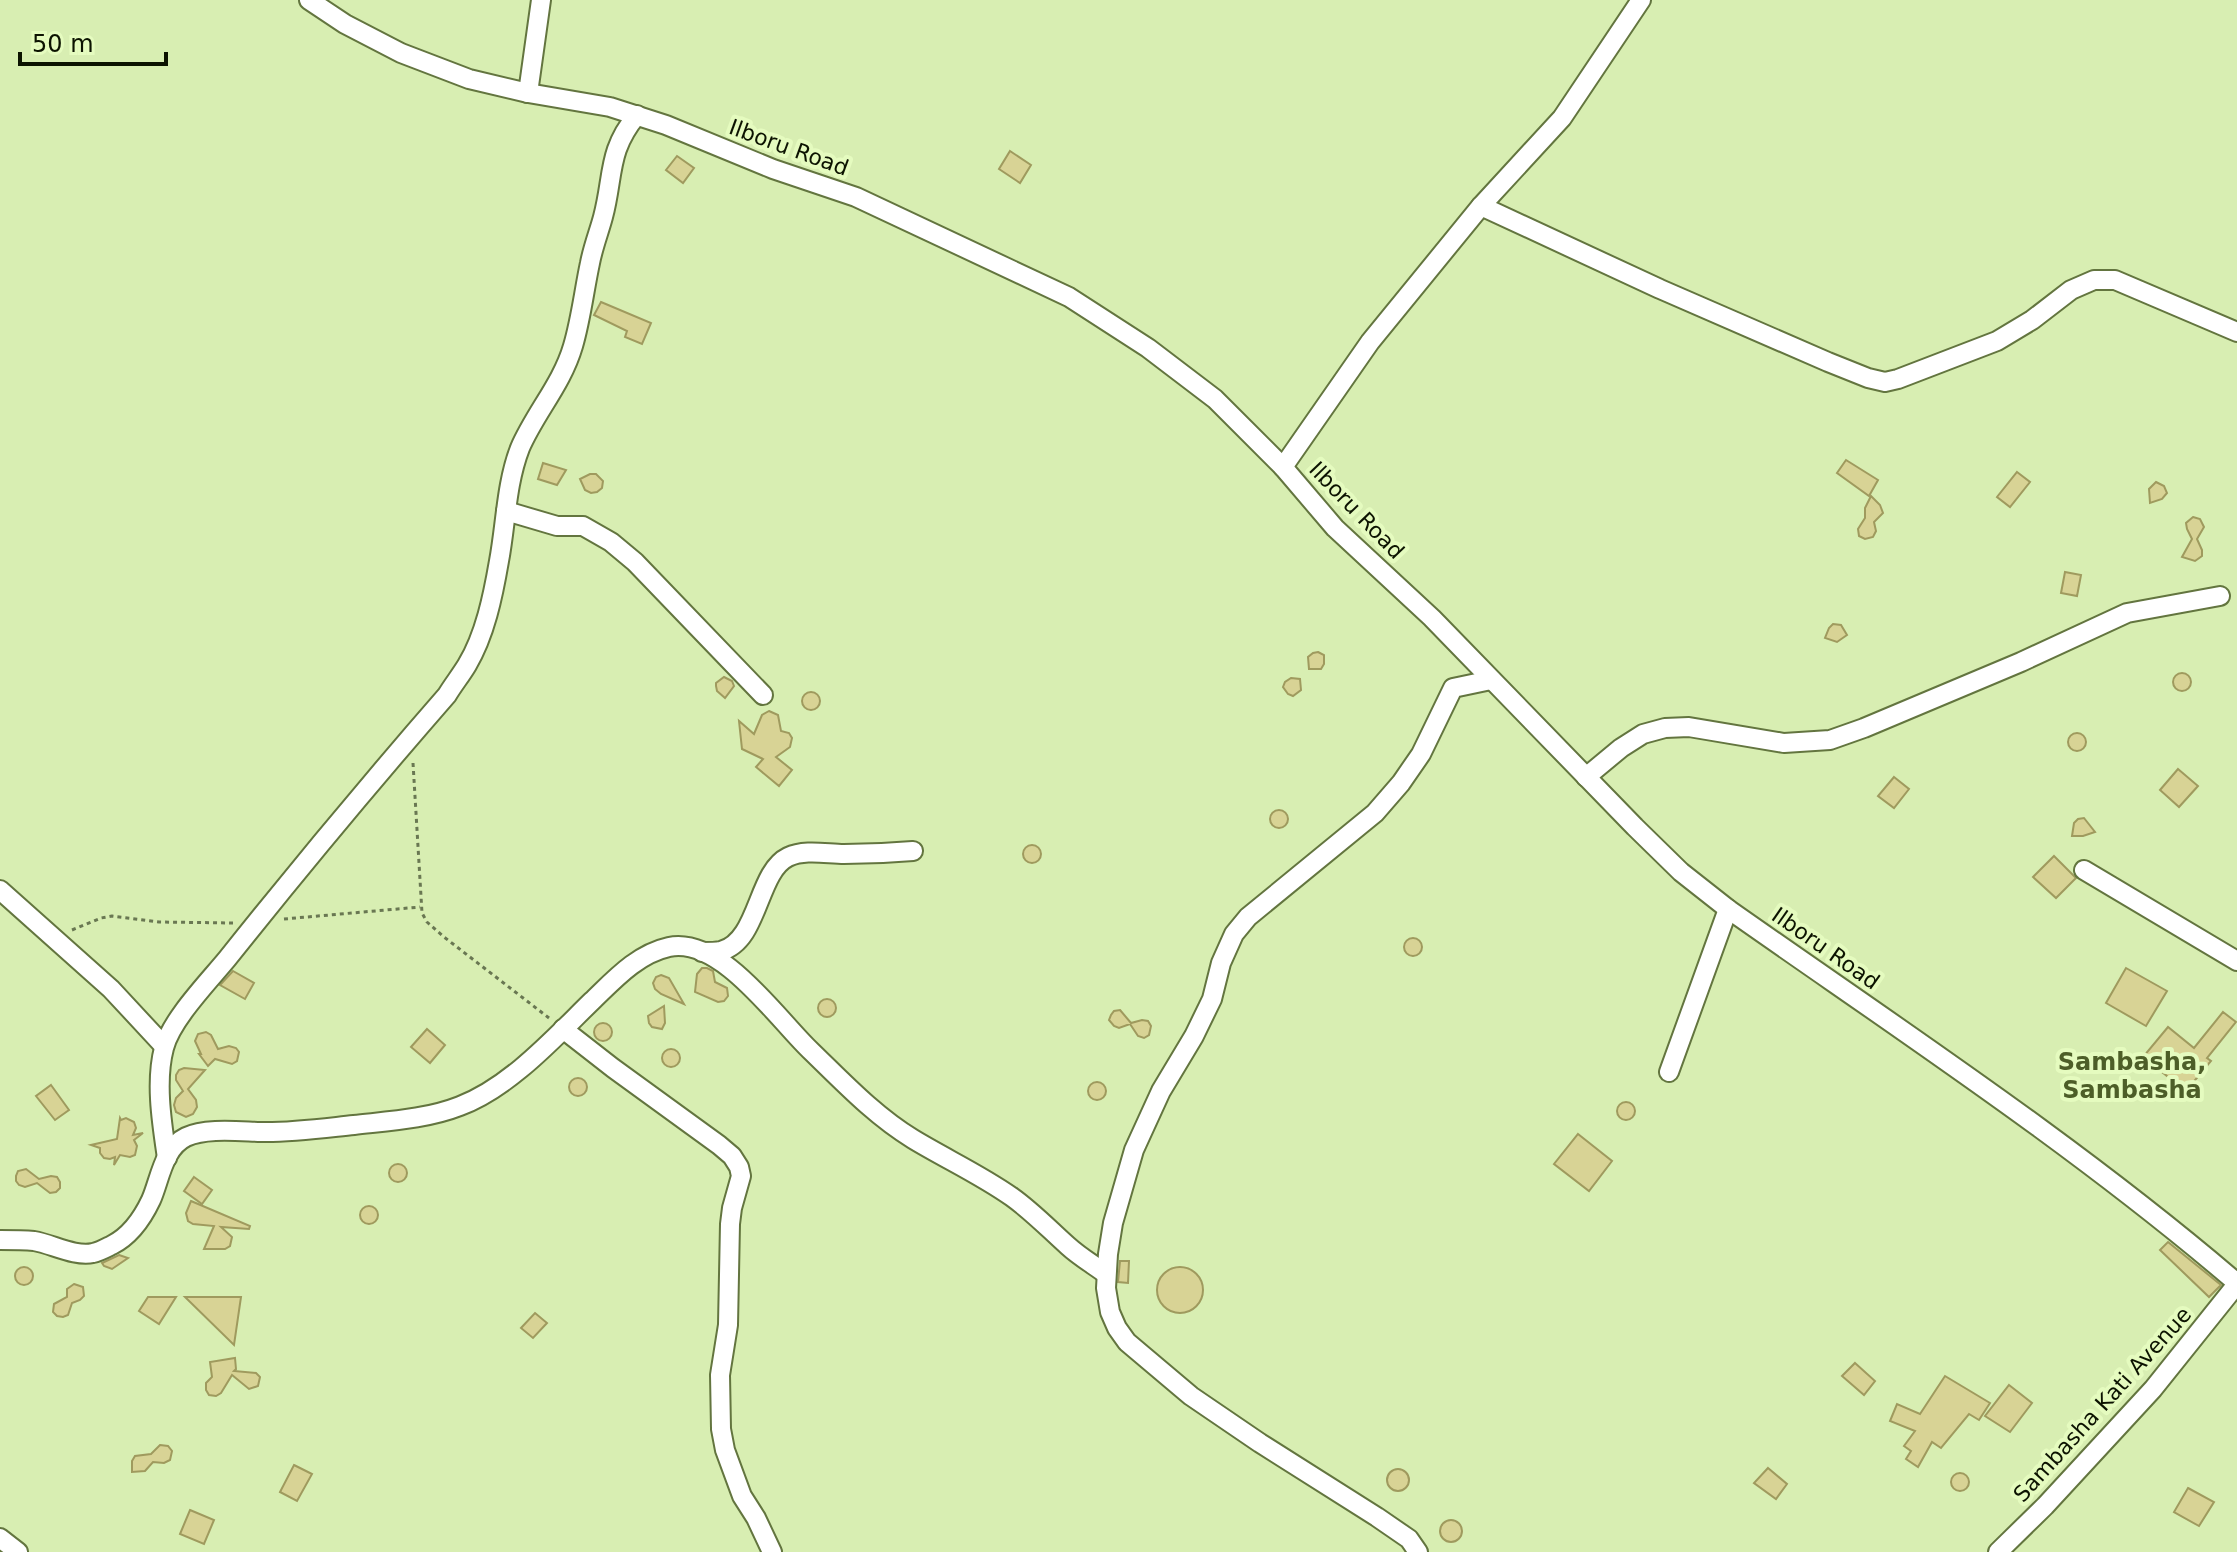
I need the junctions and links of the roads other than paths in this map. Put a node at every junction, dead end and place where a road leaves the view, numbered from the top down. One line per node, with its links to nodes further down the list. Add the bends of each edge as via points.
1 (309, 0): 4 (street, Ilboru Road, via 401,53 469,79)
2 (541, 0): 4 (street)
3 (1641, 0): 6 (street, via 1562,118)
4 (528, 93): 5 (street, Ilboru Road)
5 (637, 115): 8 (street, Ilboru Road, via 856,197 1069,297 1215,399); 9 (street, via 614,158 573,346 520,449)
6 (1481, 206): 7 (street, via 1660,289 1885,382 1997,341 2094,280 2115,280); 8 (street, via 1370,342)
7 (2237, 332)
8 (1283, 467): 11 (street, Ilboru Road, via 1335,528)
9 (506, 511): 12 (street, via 557,526 583,526 611,542); 21 (street, via 500,561 482,633 468,663 193,1000)
10 (2220, 596): 13 (street, via 2127,613 1830,740 1784,743 1665,728 1643,734)
11 (1491, 680): 13 (street, Ilboru Road); 25 (street, via 1453,688 1421,754 1375,813 1234,934 1212,999 1134,1150 1113,1223)
12 (763, 695)
13 (1586, 777): 17 (street, Ilboru Road, via 1681,872)
14 (913, 851): 18 (street, via 785,858 735,943)
15 (2084, 870): 19 (street)
16 (0, 890): 21 (street, via 111,989)
17 (1728, 909): 22 (street); 26 (street, Ilboru Road, via 2044,1130 2169,1224)
18 (702, 952): 20 (street, via 670,947 648,956 620,973); 25 (street, via 740,976 884,1119 1014,1199)
19 (2237, 961)
20 (563, 1029): 23 (street, via 523,1067 461,1106 381,1122 199,1134 185,1137); 29 (street, via 710,1137 739,1167 730,1224 721,1429 742,1496)
21 (164, 1046): 23 (street, via 160,1083)
22 (1669, 1072)
23 (167, 1158): 24 (street, via 140,1220 116,1243 91,1254 33,1241)
24 (0, 1240)
25 (1106, 1274): 30 (street, via 1110,1312 1127,1342 1191,1396 1388,1524)
26 (2237, 1284): 31 (street, Sambasha Kati Avenue, via 2153,1389)
27 (0, 1538): 28 (street)
28 (18, 1552)
29 (772, 1552)
30 (1418, 1552)
31 (1998, 1552)

